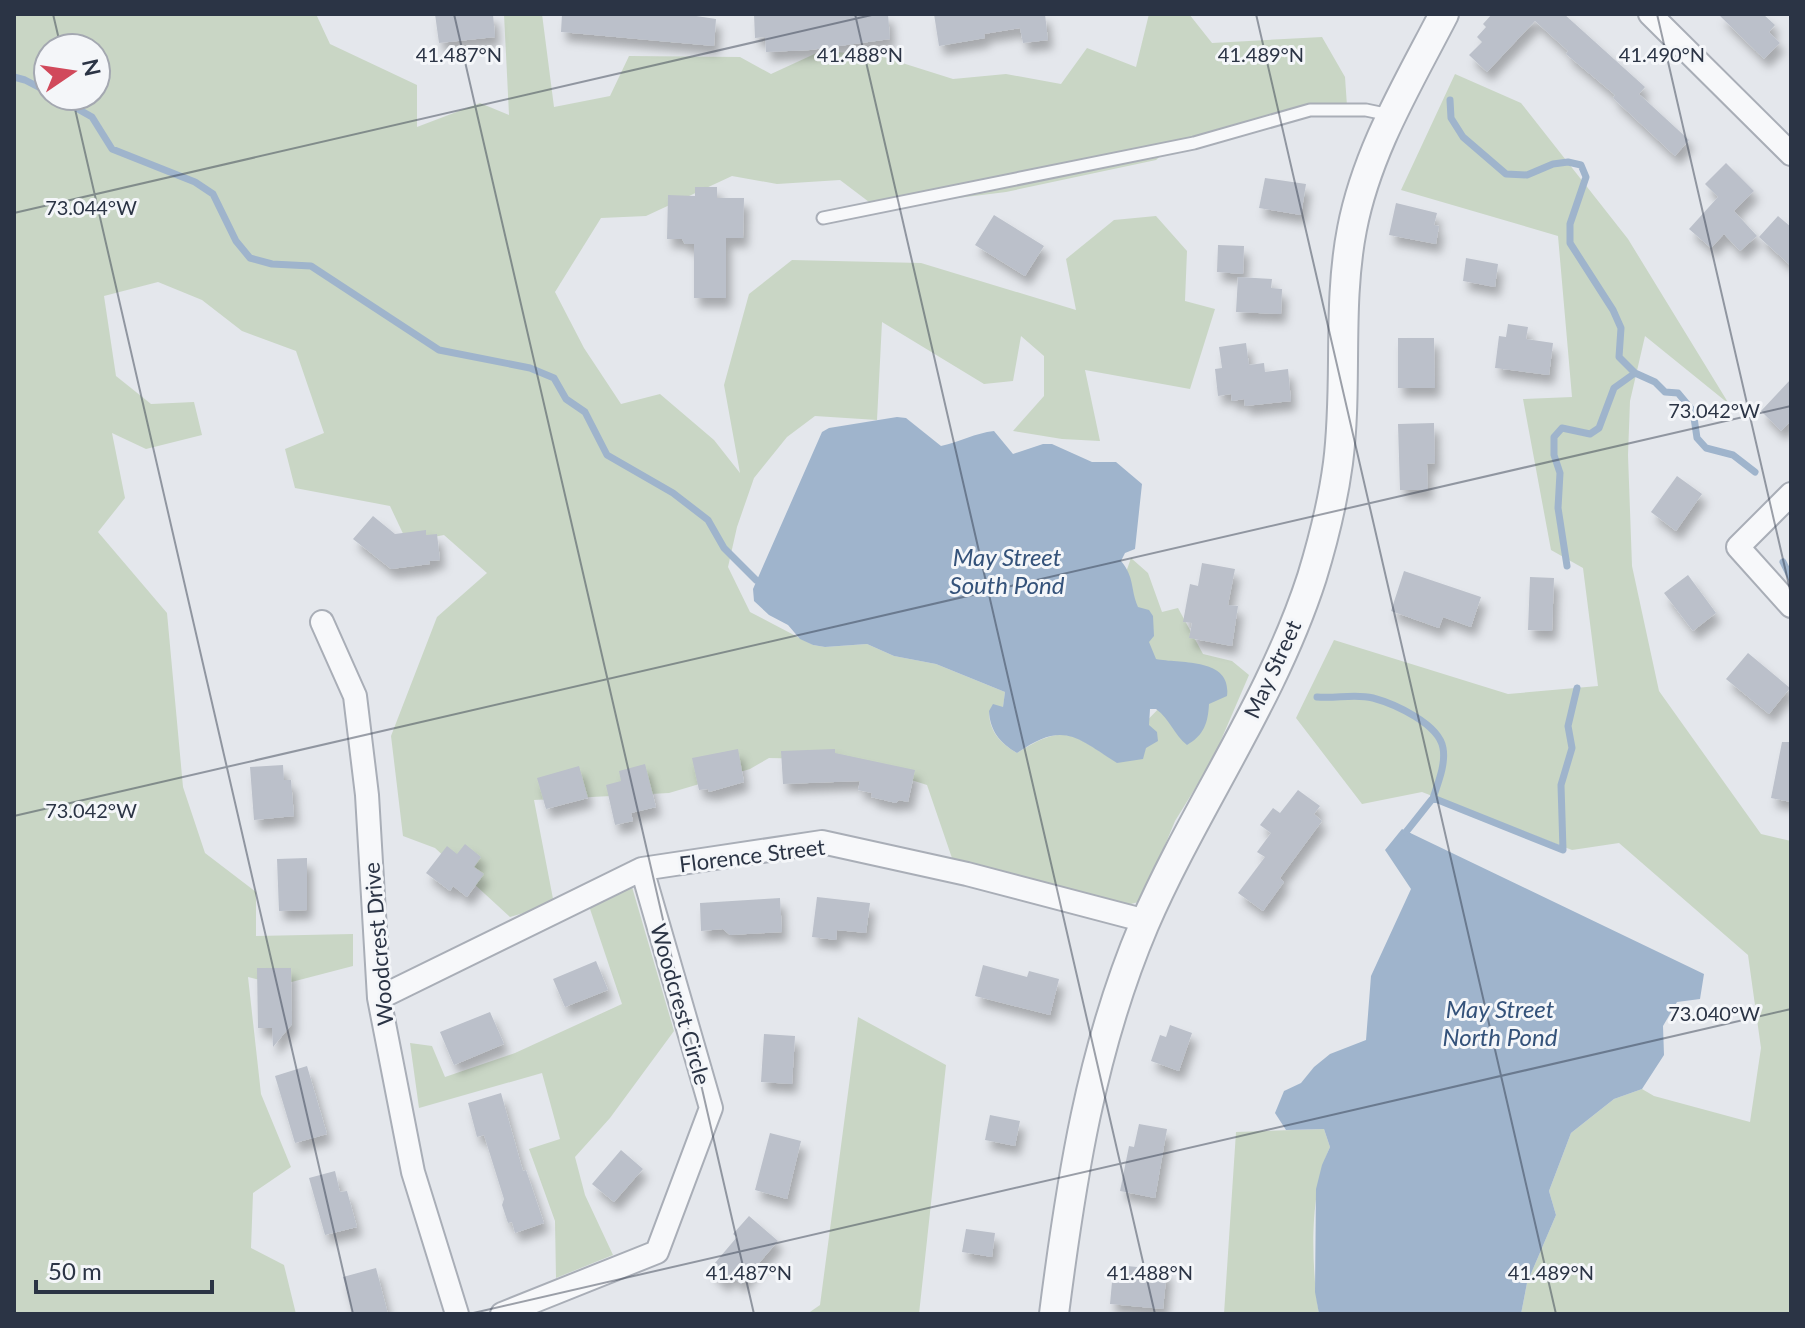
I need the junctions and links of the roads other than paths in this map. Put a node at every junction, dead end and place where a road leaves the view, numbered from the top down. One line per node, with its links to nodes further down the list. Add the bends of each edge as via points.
1 (1444, 14): 3 (street, May Street)
2 (1650, 14): 4 (street)
3 (1391, 115): 5 (lane, via 1310,110 1194,143); 10 (street, May Street, via 1369,166 1351,233 1338,461 1312,577 1270,680)
4 (1791, 154)
5 (823, 218)
6 (1791, 494): 7 (street, via 1738,547)
7 (1791, 606)
8 (322, 622): 11 (street, Woodcrest Drive, via 355,696 367,795)
9 (642, 869): 10 (street, Florence Street, via 822,842); 11 (street, Florence Street); 13 (street, Woodcrest Circle, via 711,1108 657,1252)
10 (1146, 921): 14 (street, May Street, via 1109,1015 1089,1091)
11 (379, 998): 12 (street, Woodcrest Drive, via 413,1172)
12 (457, 1314)
13 (502, 1314)
14 (1054, 1314)

